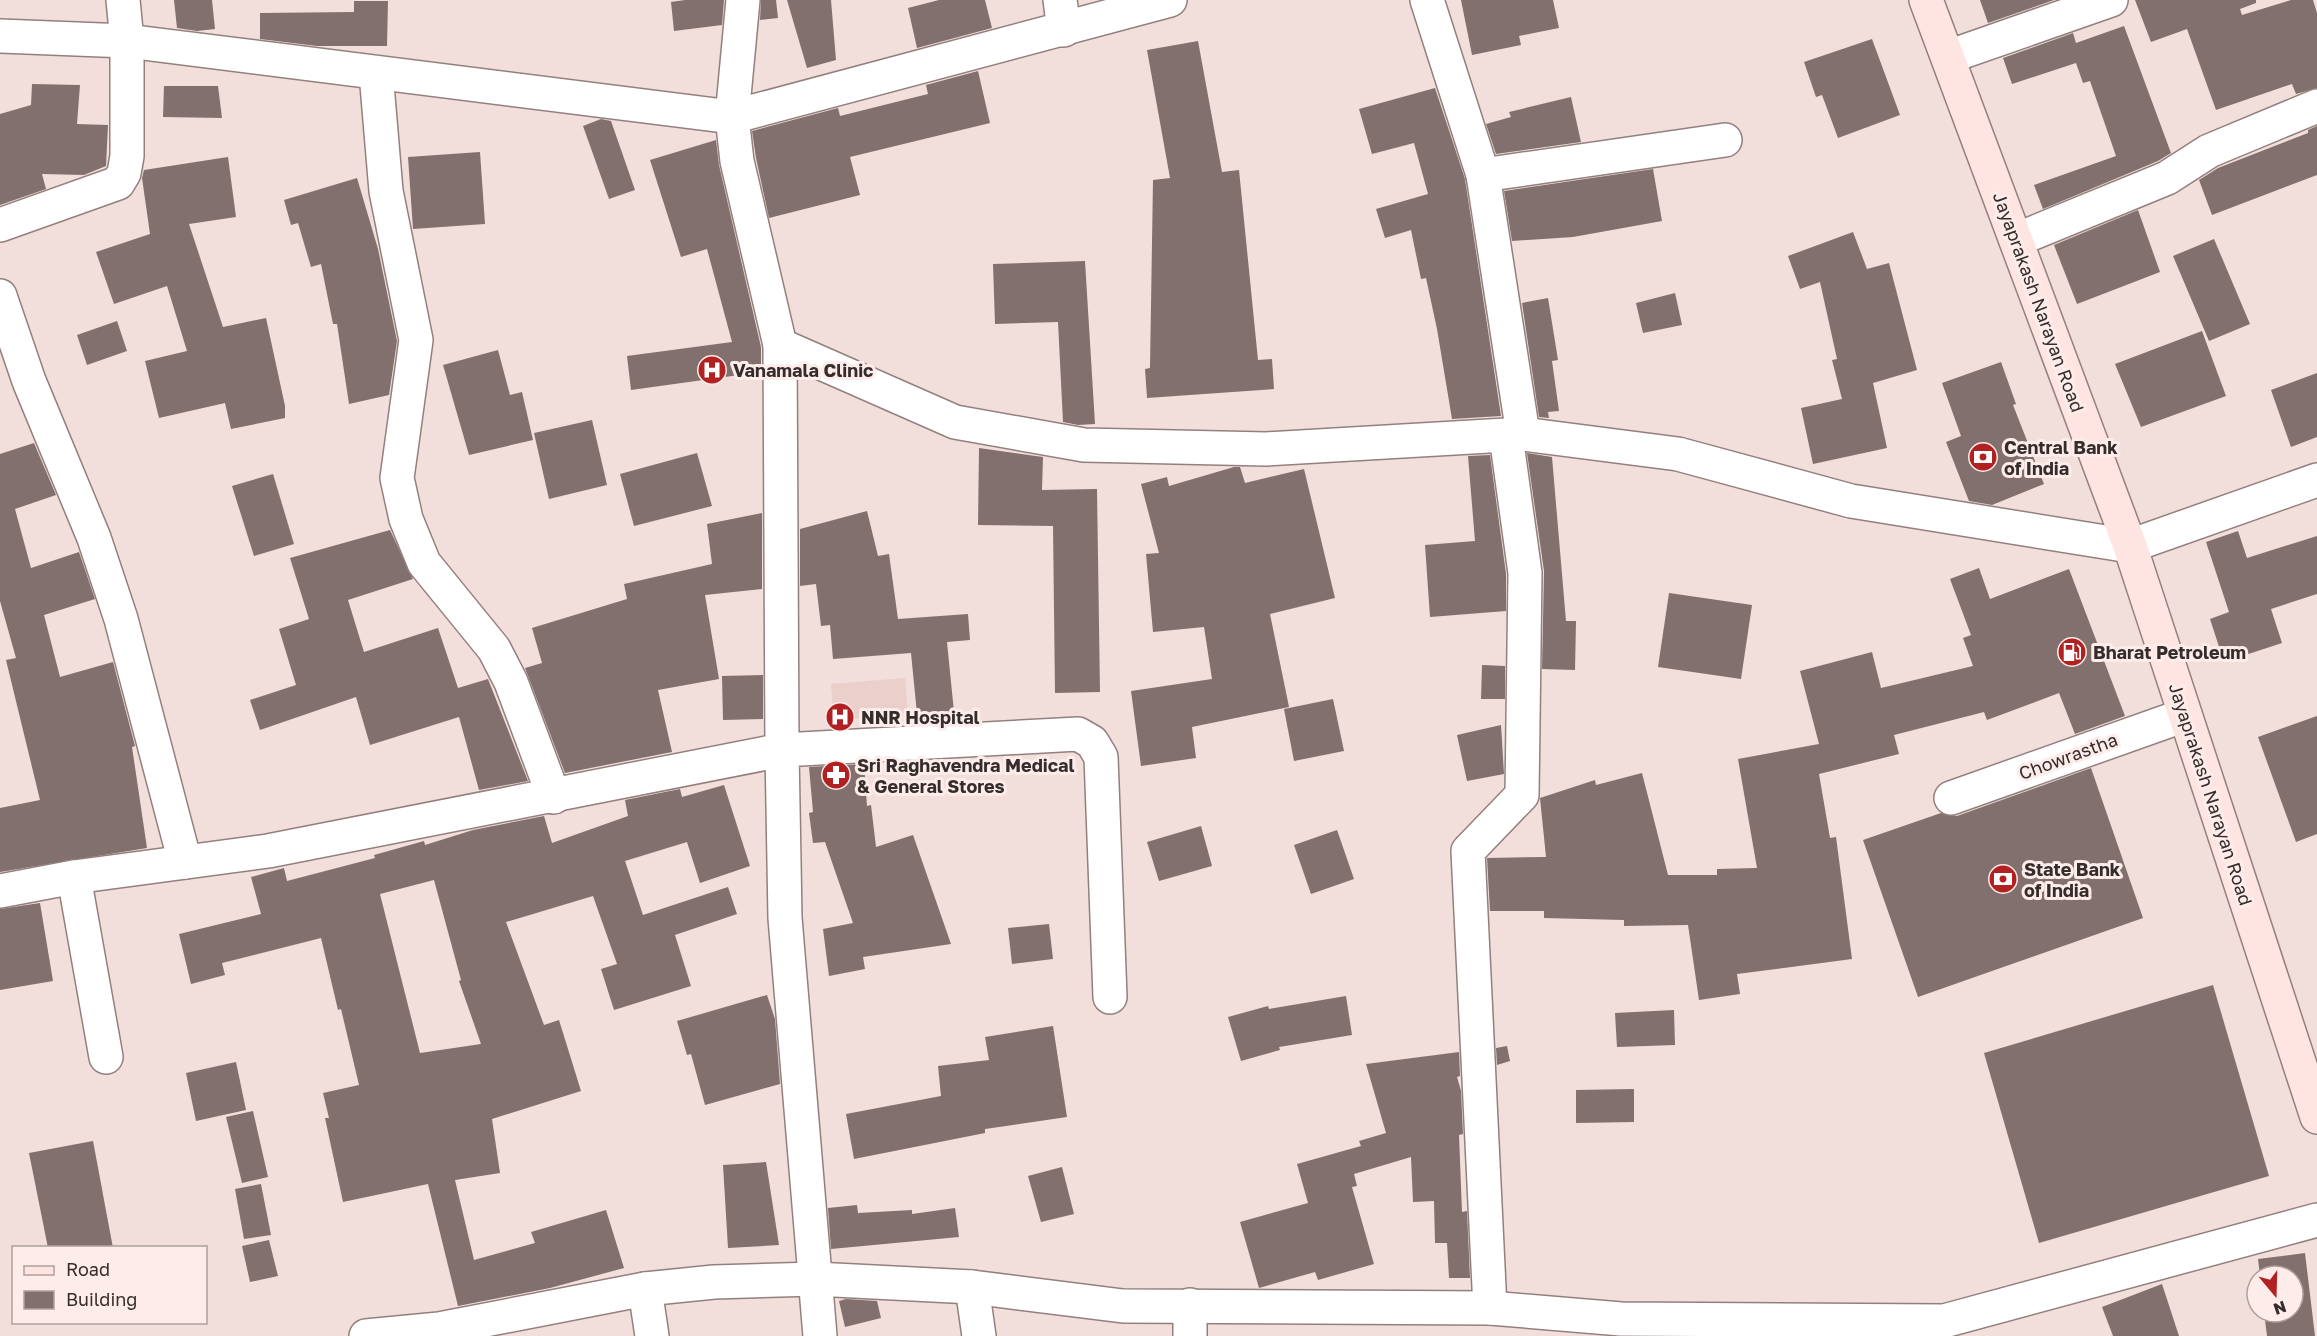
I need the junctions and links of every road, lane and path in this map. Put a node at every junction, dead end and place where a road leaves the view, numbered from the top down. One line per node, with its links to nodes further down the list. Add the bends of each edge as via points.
1 (123, 0): 9 (street)
2 (743, 0): 13 (street)
3 (1170, 0): 7 (street)
4 (1427, 0): 15 (street)
5 (1926, 0): 10 (street, Jayaprakash Narayan Road)
6 (2111, 0): 10 (street)
7 (1062, 15): 13 (street)
8 (0, 36): 9 (street)
9 (127, 41): 11 (street); 16 (street, via 127,156 122,178 118,183)
10 (1948, 57): 17 (street, Jayaprakash Narayan Road)
11 (376, 73): 13 (street); 25 (street, via 386,191 416,340 397,478 406,519 424,563 494,649 511,682)
12 (2317, 106): 17 (street, via 2209,151 2167,178)
13 (732, 117): 19 (street, via 736,161)
14 (1725, 140): 15 (street)
15 (1483, 175): 20 (street)
16 (0, 225)
17 (2016, 240): 22 (street, Jayaprakash Narayan Road)
18 (0, 296): 27 (street, via 114,599)
19 (780, 345): 20 (street, via 955,422 1084,445 1266,449); 24 (street)
20 (1515, 435): 22 (street, via 1678,454 1851,501); 37 (street, via 1525,573 1522,795 1468,850)
21 (2317, 480): 22 (street)
22 (2130, 546): 23 (street, Jayaprakash Narayan Road)
23 (2185, 715): 26 (street, Chowrastha); 32 (street, Jayaprakash Narayan Road)
24 (782, 750): 25 (street); 30 (street, via 1078,734 1092,742 1101,757); 34 (street, via 786,918)
25 (554, 797): 27 (street, via 268,851)
26 (1951, 798)
27 (185, 862): 28 (street)
28 (74, 877): 29 (street); 31 (street)
29 (0, 891)
30 (1110, 997)
31 (106, 1057)
32 (2317, 1117)
33 (2317, 1220): 40 (street)
34 (815, 1279): 35 (street); 36 (street); 44 (street)
35 (972, 1287): 38 (street, via 1123,1306); 45 (street)
36 (645, 1289): 41 (street); 43 (street)
37 (1490, 1308): 38 (street); 39 (street)
38 (1190, 1321)
39 (1624, 1328): 40 (street)
40 (1953, 1328)
41 (439, 1332): 42 (street)
42 (366, 1336)
43 (652, 1336)
44 (820, 1336)
45 (979, 1336)

